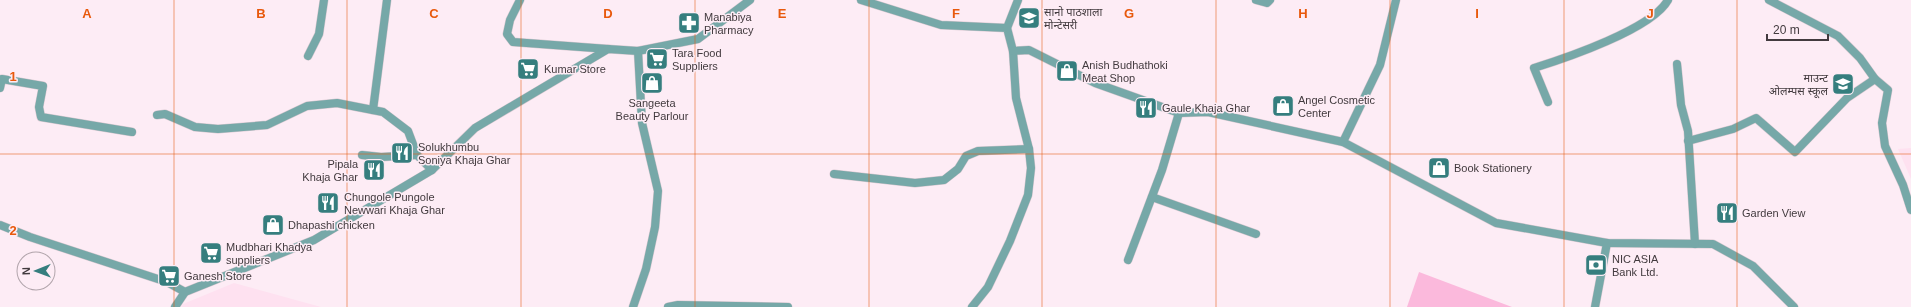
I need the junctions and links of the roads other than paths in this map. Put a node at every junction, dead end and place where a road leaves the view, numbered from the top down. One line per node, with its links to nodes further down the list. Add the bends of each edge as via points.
1 (324, 0): 16 (street, via 319,34)
2 (387, 0): 22 (street)
3 (520, 0): 13 (street, via 508,26 507,34 513,42)
4 (750, 0): 14 (street, via 698,39)
5 (861, 0): 12 (street, via 941,25)
6 (1018, 0): 12 (street)
7 (1256, 0): 8 (street, via 1267,4)
8 (1270, 0)
9 (1396, 0): 27 (street, via 1380,65)
10 (1668, 0): 21 (street, via 1665,6 1632,29 1576,55 1534,68)
11 (1769, 0): 19 (street, via 1838,36 1860,58)
12 (1007, 28): 15 (street)
13 (608, 49): 14 (street); 31 (street, via 475,128)
14 (638, 51): 42 (street, via 642,123 658,191 646,269)
15 (1013, 51): 23 (street, via 1028,50 1095,83); 28 (street, via 1016,98)
16 (308, 56)
17 (1677, 64): 26 (street)
18 (1, 79): 20 (street); 25 (street, via 43,86 41,117)
19 (1875, 79): 26 (street, via 1847,98 1795,152 1756,118 1733,129); 34 (street, via 1888,90 1882,123 1885,146 1904,185)
20 (0, 88)
21 (1548, 102)
22 (373, 110): 24 (street, via 337,103 307,106 267,125 218,129 195,127 166,114); 30 (street, via 383,112 408,131)
23 (1179, 112): 27 (street, via 1208,112); 33 (street)
24 (157, 115)
25 (132, 132)
26 (1688, 141): 38 (street)
27 (1343, 142): 37 (street, via 1496,223)
28 (1029, 149): 32 (street, via 978,152 966,156 958,169 944,180 915,183); 45 (street, via 1031,168 1028,195 988,287)
29 (362, 155): 30 (street)
30 (417, 155): 31 (street)
31 (432, 170): 40 (street, via 314,240)
32 (834, 174)
33 (1152, 196): 36 (street); 39 (street)
34 (1911, 210)
35 (0, 225): 40 (street, via 167,282)
36 (1256, 234)
37 (1608, 243): 38 (street); 46 (street)
38 (1695, 244): 47 (street, via 1713,244 1753,266)
39 (1128, 260)
40 (186, 292): 41 (street)
41 (175, 307)
42 (632, 307)
43 (668, 307): 44 (street)
44 (788, 307)
45 (972, 307)
46 (1595, 307)
47 (1794, 307)

